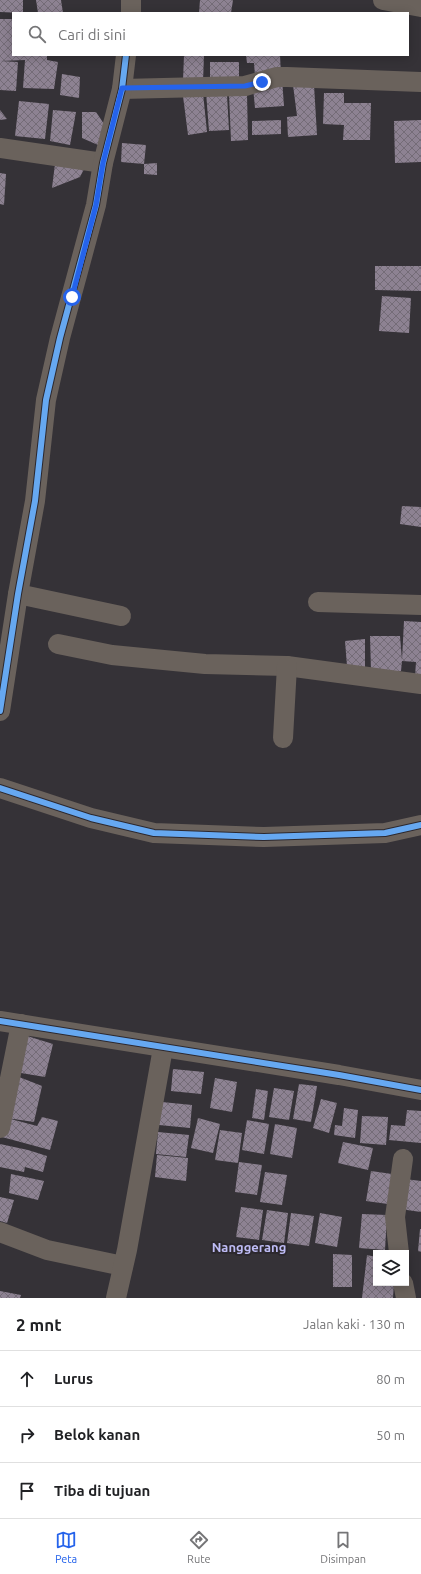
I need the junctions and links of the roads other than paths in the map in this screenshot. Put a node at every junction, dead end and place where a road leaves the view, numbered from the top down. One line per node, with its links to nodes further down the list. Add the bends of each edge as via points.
1 (131, 0): 4 (street)
2 (383, 0): 3 (street)
3 (421, 7)
4 (131, 12)
5 (126, 56): 7 (street)
6 (421, 82): 7 (street, via 287,77 245,86)
7 (122, 88): 9 (street)
8 (0, 148): 9 (street)
9 (103, 163): 10 (street, via 96,205 46,400 35,501)
10 (18, 594): 13 (street); 17 (street)
11 (318, 602): 12 (street)
12 (421, 605)
13 (121, 616)
14 (58, 644): 15 (street, via 112,655 198,663)
15 (287, 666): 16 (street); 18 (street)
16 (421, 684)
17 (0, 710)
18 (283, 738)
19 (0, 788): 20 (street, via 91,818 154,833 271,837 385,833)
20 (421, 825)
21 (0, 1021): 22 (street)
22 (21, 1024): 23 (street); 25 (street)
23 (163, 1048): 24 (street); 29 (street)
24 (421, 1090)
25 (0, 1128)
26 (403, 1159): 28 (street, via 395,1217)
27 (0, 1232): 29 (street, via 47,1250)
28 (399, 1250)
29 (123, 1266): 31 (street)
30 (404, 1286): 32 (street)
31 (116, 1298)
32 (406, 1298)

